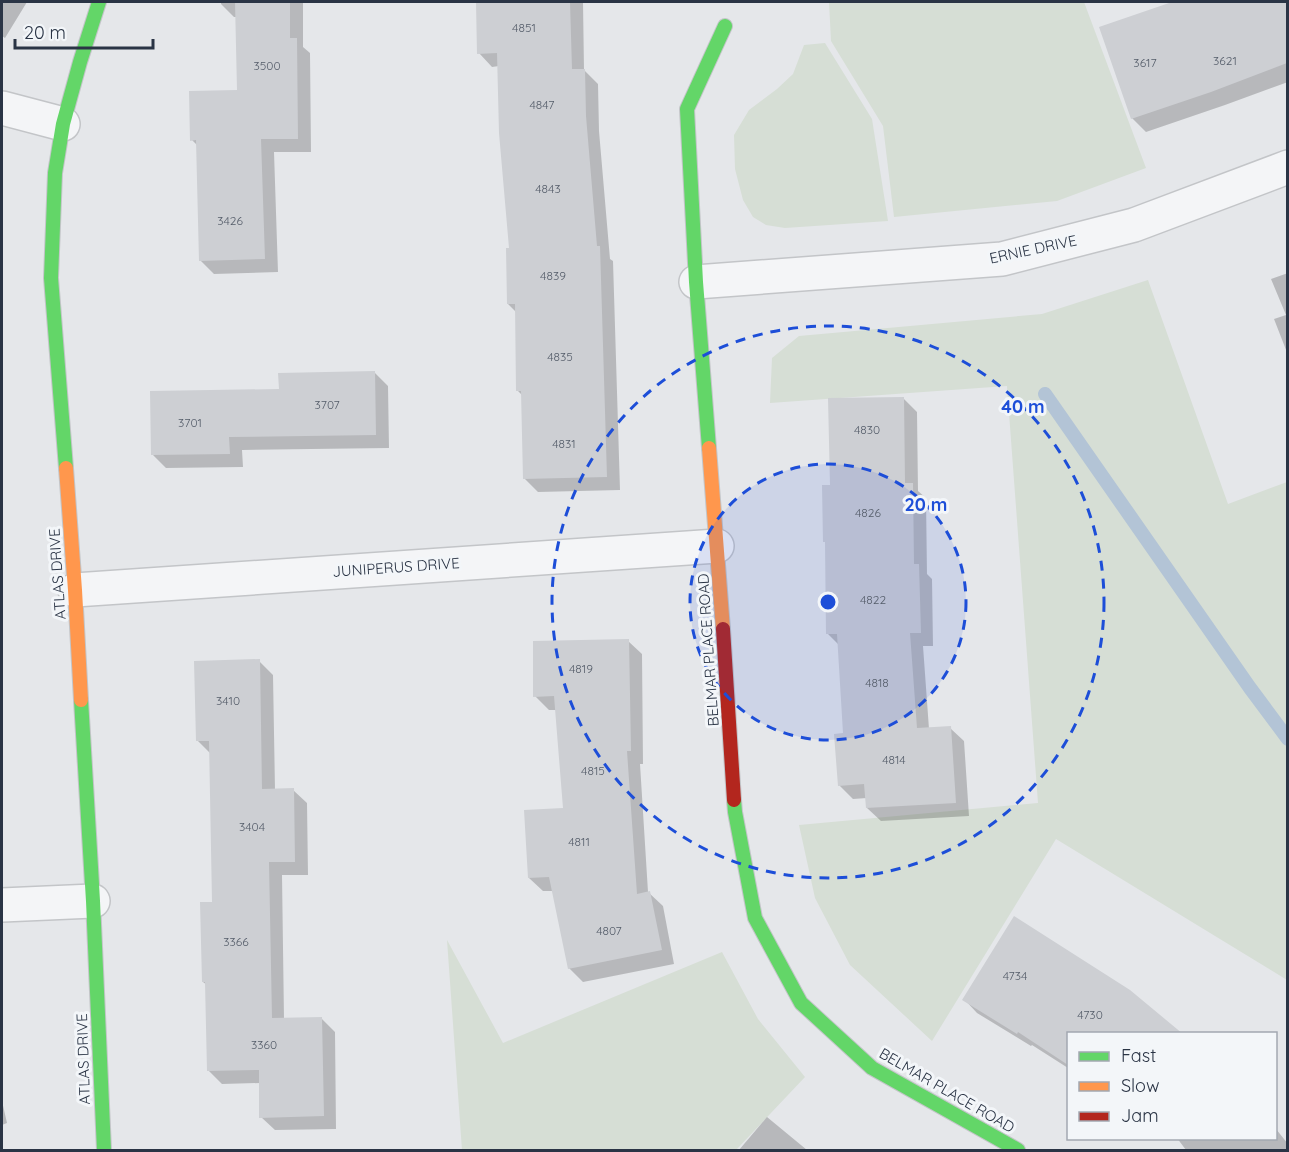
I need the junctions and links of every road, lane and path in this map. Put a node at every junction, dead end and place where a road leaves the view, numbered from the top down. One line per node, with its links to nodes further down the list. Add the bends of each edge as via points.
1 (99, 2): 4 (street, ATLAS DRIVE)
2 (725, 26): 6 (street, BELMAR PLACE ROAD, via 687,109)
3 (2, 108): 4 (street)
4 (63, 124): 8 (street, ATLAS DRIVE, via 55,173 51,278)
5 (1287, 167): 6 (street, ERNIE DRIVE, via 1134,225 1002,259)
6 (696, 282): 7 (street, BELMAR PLACE ROAD)
7 (717, 546): 8 (street, JUNIPERUS DRIVE); 12 (street, BELMAR PLACE ROAD, via 735,812 755,918 801,1003 872,1068)
8 (75, 590): 9 (street, ATLAS DRIVE)
9 (93, 901): 10 (street); 11 (street, ATLAS DRIVE)
10 (2, 905)
11 (104, 1150)
12 (1018, 1150)

